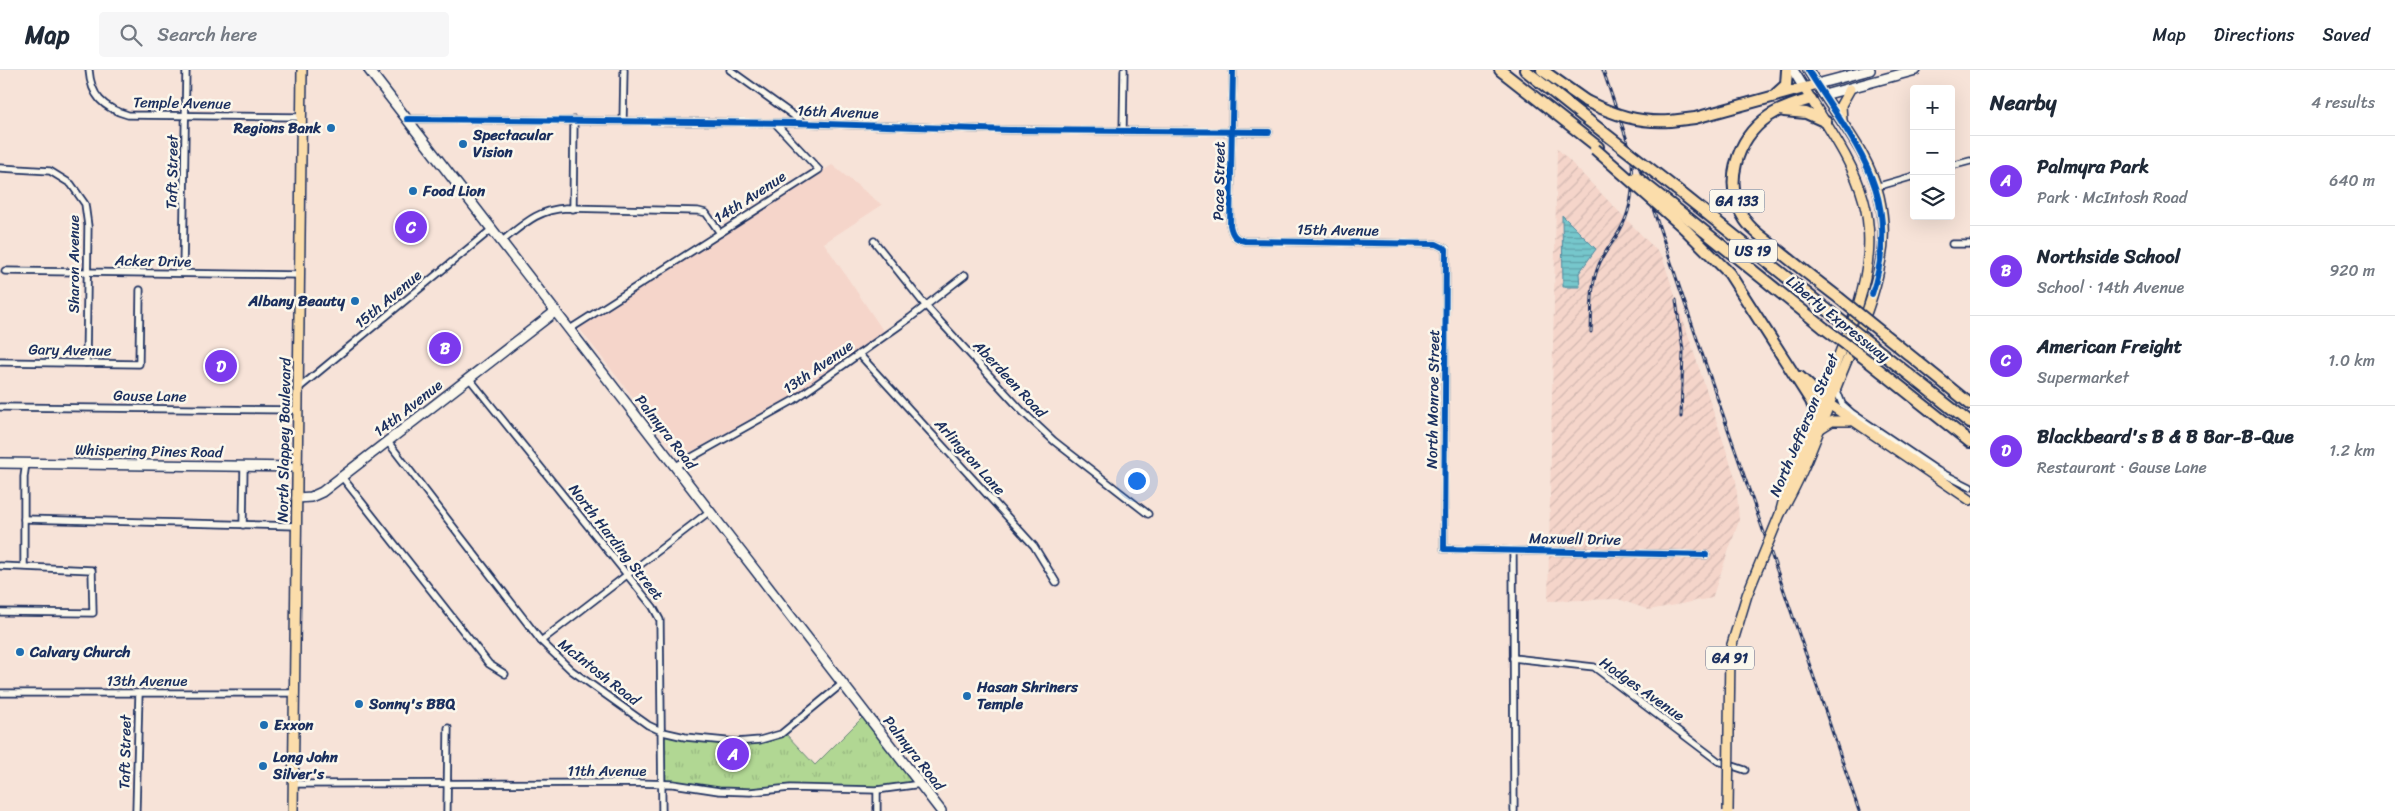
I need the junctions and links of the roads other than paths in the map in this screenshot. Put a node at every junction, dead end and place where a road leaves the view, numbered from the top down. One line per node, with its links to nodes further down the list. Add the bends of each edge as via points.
1 (89, 70): 24 (street, Temple Avenue, via 90,85 95,95 112,110 128,115)
2 (186, 70): 24 (street, Taft Street)
3 (302, 70): 25 (main road, North Slappey Boulevard)
4 (369, 70): 26 (main road, Palmyra Road)
5 (624, 70): 28 (street)
6 (730, 70): 31 (street)
7 (1124, 70): 33 (street)
8 (1233, 70): 34 (street, Pace Street)
9 (1500, 70): 42 (highway, bridge, via 1587,138)
10 (1525, 70): 73 (highway, Liberty Expressway / US 19, bridge)
11 (1542, 70): 20 (highway, bridge, via 1607,112 1642,121 1695,118)
12 (1787, 70): 20 (highway, via 1786,85)
13 (1793, 70): 18 (main road)
14 (1808, 70): 17 (main road, North Jefferson Street)
15 (1870, 70): 17 (main road)
16 (1916, 70): 19 (main road)
17 (1817, 84): 18 (main road); 21 (main road, North Jefferson Street)
18 (1804, 88): 20 (highway); 22 (main road, GA 91)
19 (1850, 89): 21 (main road); 32 (main road, via 1841,104)
20 (1775, 95)
21 (1824, 95): 22 (main road, GA 133); 32 (main road, North Jefferson Street)
22 (1811, 99): 23 (highway, GA 133); 29 (main road, GA 91)
23 (1776, 112): 29 (highway, via 1797,111); 68 (highway, GA 133, bridge, via 1752,130 1734,164 1735,196 1740,211 1754,230)
24 (185, 116): 25 (street, Temple Avenue); 53 (street, Taft Street)
25 (302, 117): 54 (main road, North Slappey Boulevard)
26 (407, 119): 27 (street, 16th Avenue); 43 (main road, Palmyra Road)
27 (574, 120): 28 (street, 16th Avenue); 41 (street)
28 (623, 121): 30 (street, 16th Avenue)
29 (1826, 122): 67 (main road, North Jefferson Street / GA 91, via 1859,182 1867,211 1869,243 1863,290)
30 (775, 123): 31 (street, 16th Avenue); 45 (street, 14th Avenue, via 819,170)
31 (804, 123): 33 (street, 16th Avenue, via 1009,130)
32 (1842, 124): 40 (main road, North Jefferson Street / GA 91, via 1859,149)
33 (1123, 129): 34 (street, 16th Avenue)
34 (1232, 131): 35 (street, 16th Avenue); 44 (street, Pace Street)
35 (1269, 132)
36 (1970, 161): 37 (street)
37 (1955, 165)
38 (0, 168): 52 (street, Sharon Avenue, via 50,171 76,189 87,212)
39 (1910, 177): 40 (street)
40 (1876, 186): 65 (main road, North Jefferson Street / GA 91, via 1883,224 1881,263)
41 (573, 209): 45 (street, via 698,211 706,213); 46 (street, via 538,213)
42 (1686, 223): 63 (highway, via 1729,273); 76 (highway, Liberty Expressway / US 19, bridge)
43 (492, 229): 46 (main road, Palmyra Road); 66 (street, 15th Avenue)
44 (1231, 232): 50 (street, 15th Avenue, via 1237,239 1245,241 1436,244)
45 (720, 233): 59 (street, 14th Avenue)
46 (502, 241): 58 (main road, Palmyra Road)
47 (874, 241): 57 (street, Aberdeen Road)
48 (1952, 244): 49 (street)
49 (1970, 244)
50 (1446, 249): 92 (street, North Monroe Street)
51 (5, 271): 52 (street, Acker Drive)
52 (87, 272): 53 (street, Acker Drive); 62 (street, Sharon Avenue)
53 (183, 273): 54 (street, Acker Drive)
54 (300, 275): 66 (main road, North Slappey Boulevard)
55 (965, 275): 57 (street, 13th Avenue)
56 (140, 290): 62 (street, Gary Avenue, via 139,364)
57 (925, 305): 60 (street, 13th Avenue); 87 (street, Aberdeen Road, via 1034,423)
58 (556, 311): 59 (main road, Palmyra Road); 64 (main road, 14th Avenue)
59 (570, 329): 80 (main road, Palmyra Road)
60 (859, 354): 80 (street, 13th Avenue, via 794,400); 98 (street, Arlington Lane, via 1034,546)
61 (0, 362): 62 (street, Gary Avenue)
62 (86, 363)
63 (1789, 366): 67 (highway); 71 (highway)
64 (469, 378): 75 (main road, 14th Avenue); 97 (street, North Harding Street)
65 (1836, 387): 67 (main road, North Jefferson Street / GA 91); 83 (street, via 1842,404 1852,413 1938,471)
66 (299, 388): 70 (main road, North Slappey Boulevard)
67 (1826, 401): 71 (main road, North Jefferson Street / GA 91); 72 (main road); 74 (main road, North Jefferson Street / GA 91)
68 (1970, 404)
69 (0, 407): 70 (street, Gause Lane)
70 (299, 410): 81 (main road, North Slappey Boulevard)
71 (1816, 414): 88 (main road, North Jefferson Street / GA 91)
72 (1856, 423): 74 (main road, via 1842,419 1832,421); 85 (main road)
73 (1970, 423)
74 (1818, 435): 88 (main road, North Jefferson Street / GA 91)
75 (388, 442): 82 (main road, 14th Avenue); 100 (street, McIntosh Road)
76 (1970, 442)
77 (0, 463): 78 (main road, Whispering Pines Road)
78 (26, 463): 79 (main road, Whispering Pines Road); 89 (street)
79 (244, 466): 81 (main road, Whispering Pines Road); 90 (street)
80 (676, 466): 86 (main road, Palmyra Road)
81 (297, 467): 84 (main road, North Slappey Boulevard)
82 (342, 477): 84 (main road, 14th Avenue, via 317,496); 102 (street, via 489,664)
83 (1970, 487)
84 (297, 498): 91 (main road, North Slappey Boulevard)
85 (1970, 500)
86 (710, 511): 97 (street); 103 (main road, Palmyra Road)
87 (1148, 514)
88 (1780, 514): 122 (main road, North Jefferson Street / GA 91, bridge, via 1747,595 1730,651)
89 (24, 520): 90 (street); 96 (street)
90 (243, 525): 91 (street)
91 (296, 526): 106 (main road, North Slappey Boulevard)
92 (1444, 549): 93 (street, Maxwell Drive)
93 (1513, 551): 94 (street, Maxwell Drive); 101 (street)
94 (1706, 555)
95 (0, 566): 96 (street)
96 (24, 566): 99 (street, via 92,570 93,613)
97 (626, 576): 100 (street); 108 (street, North Harding Street, via 660,620)
98 (1056, 582)
99 (0, 612)
100 (541, 641): 108 (street, McIntosh Road, via 571,670)
101 (1513, 658): 109 (street, Hodges Avenue, via 1594,667 1718,761); 121 (street)
102 (505, 674)
103 (843, 683): 108 (street, McIntosh Road, via 781,734 771,738 736,742 685,737); 113 (main road, Palmyra Road)
104 (0, 693): 105 (street, 13th Avenue)
105 (139, 693): 106 (street, 13th Avenue); 115 (street, Taft Street)
106 (294, 693): 110 (main road, North Slappey Boulevard)
107 (448, 728): 111 (street)
108 (660, 730): 112 (street, North Harding Street)
109 (1745, 770)
110 (293, 784): 111 (street, 11th Avenue); 116 (main road, North Slappey Boulevard)
111 (447, 784): 112 (street, 11th Avenue); 117 (street)
112 (662, 784): 114 (street, 11th Avenue, via 735,792 790,788); 118 (street, North Harding Street)
113 (921, 784): 114 (street, 11th Avenue); 120 (main road, Palmyra Road)
114 (877, 790): 119 (street)
115 (136, 811)
116 (293, 811)
117 (447, 811)
118 (662, 811)
119 (877, 811)
120 (941, 811)
121 (1514, 811)
122 (1728, 811)

